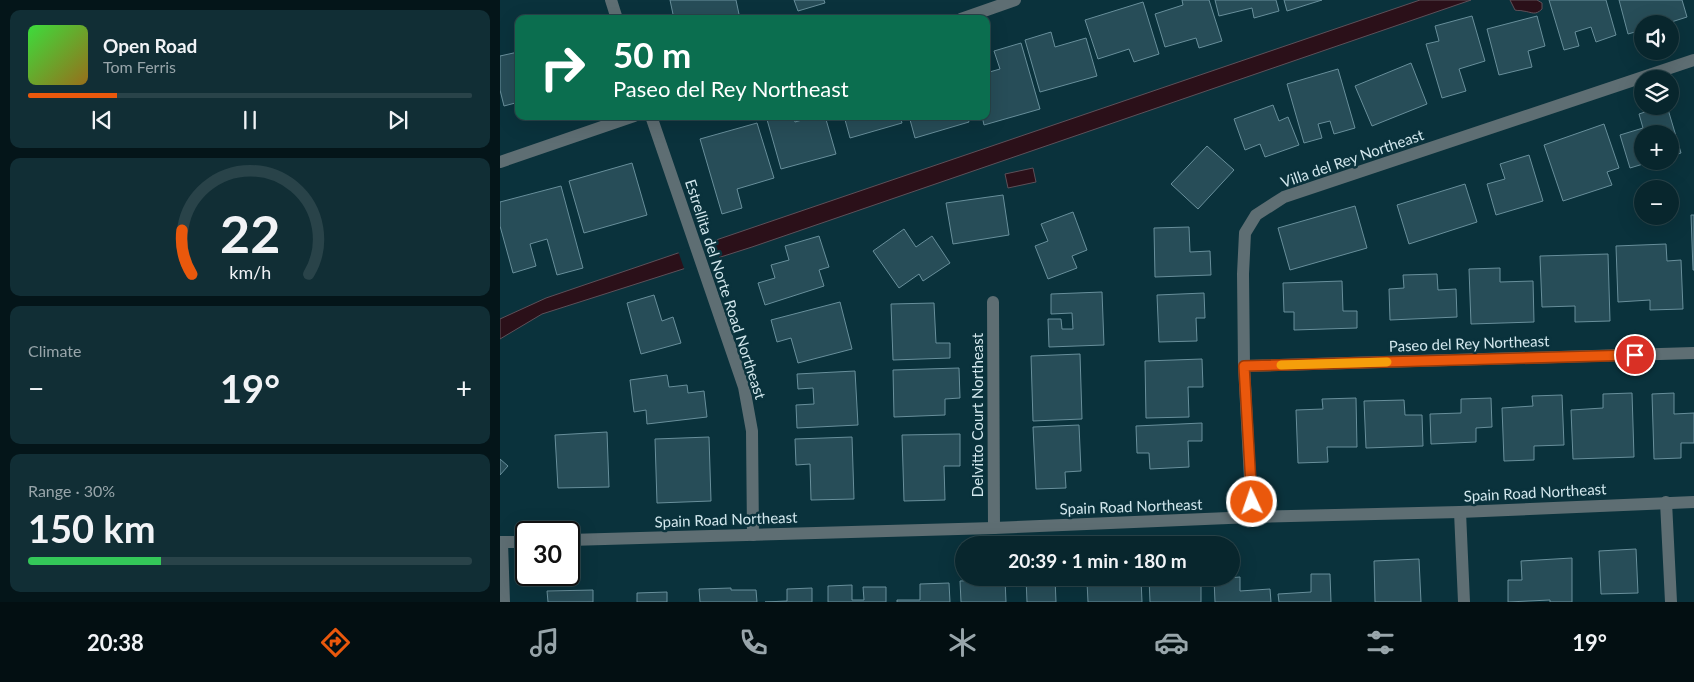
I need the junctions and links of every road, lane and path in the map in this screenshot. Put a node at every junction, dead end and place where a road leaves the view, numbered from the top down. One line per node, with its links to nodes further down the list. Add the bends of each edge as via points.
1 (611, 0): 3 (street)
2 (1015, 0): 4 (street)
3 (616, 15)
4 (972, 15)
5 (1694, 60): 11 (street, Villa del Rey Northeast, via 1284,197 1256,215 1245,233)
6 (622, 120): 8 (street)
7 (652, 120): 17 (street, Estrellita del Norte Road Northeast, via 744,387 752,432)
8 (500, 162)
9 (993, 302): 16 (street, Delvitto Court Northeast)
10 (1694, 353): 11 (street, Paseo del Rey Northeast)
11 (1244, 366): 15 (street, Villa del Rey Northeast)
12 (1666, 502): 13 (street, Spain Road Northeast); 14 (street, Spain Road Northeast); 23 (street)
13 (1694, 502)
14 (1460, 512): 15 (street, Spain Road Northeast); 22 (street)
15 (1252, 517): 16 (street, Spain Road Northeast)
16 (994, 528): 17 (street, Spain Road Northeast)
17 (754, 534): 18 (street, Spain Road Northeast)
18 (580, 540)
19 (501, 542): 20 (street); 21 (street)
20 (515, 542)
21 (504, 602)
22 (1464, 602)
23 (1671, 602)

